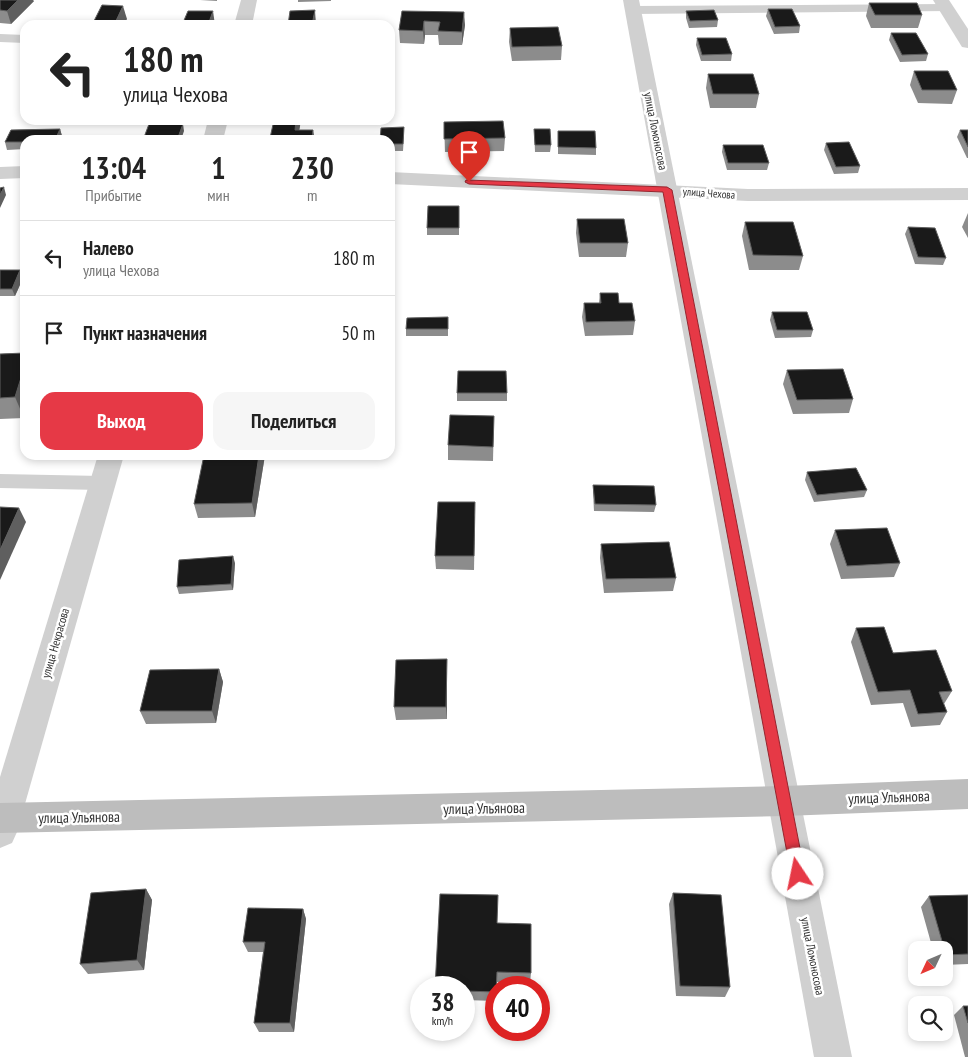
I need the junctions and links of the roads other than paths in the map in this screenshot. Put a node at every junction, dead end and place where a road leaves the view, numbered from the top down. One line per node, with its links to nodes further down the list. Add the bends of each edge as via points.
1 (249, 0): 4 (street)
2 (944, 4): 3 (lane); 7 (street)
3 (632, 5): 11 (street, улица Ломоносова)
4 (243, 20)
5 (0, 38): 6 (lane)
6 (20, 39)
7 (968, 43)
8 (20, 172): 9 (street)
9 (0, 173)
10 (395, 178): 11 (street, улица Чехова)
11 (667, 190): 12 (street, улица Чехова, via 748,196); 17 (street, улица Ломоносова)
12 (968, 194)
13 (109, 460): 15 (street, улица Некрасова)
14 (0, 481): 15 (lane)
15 (102, 483): 18 (street, улица Некрасова)
16 (968, 794): 17 (main road, улица Ульянова)
17 (784, 802): 18 (main road, улица Ульянова); 19 (street, улица Ломоносова)
18 (1, 823)
19 (833, 1057)

